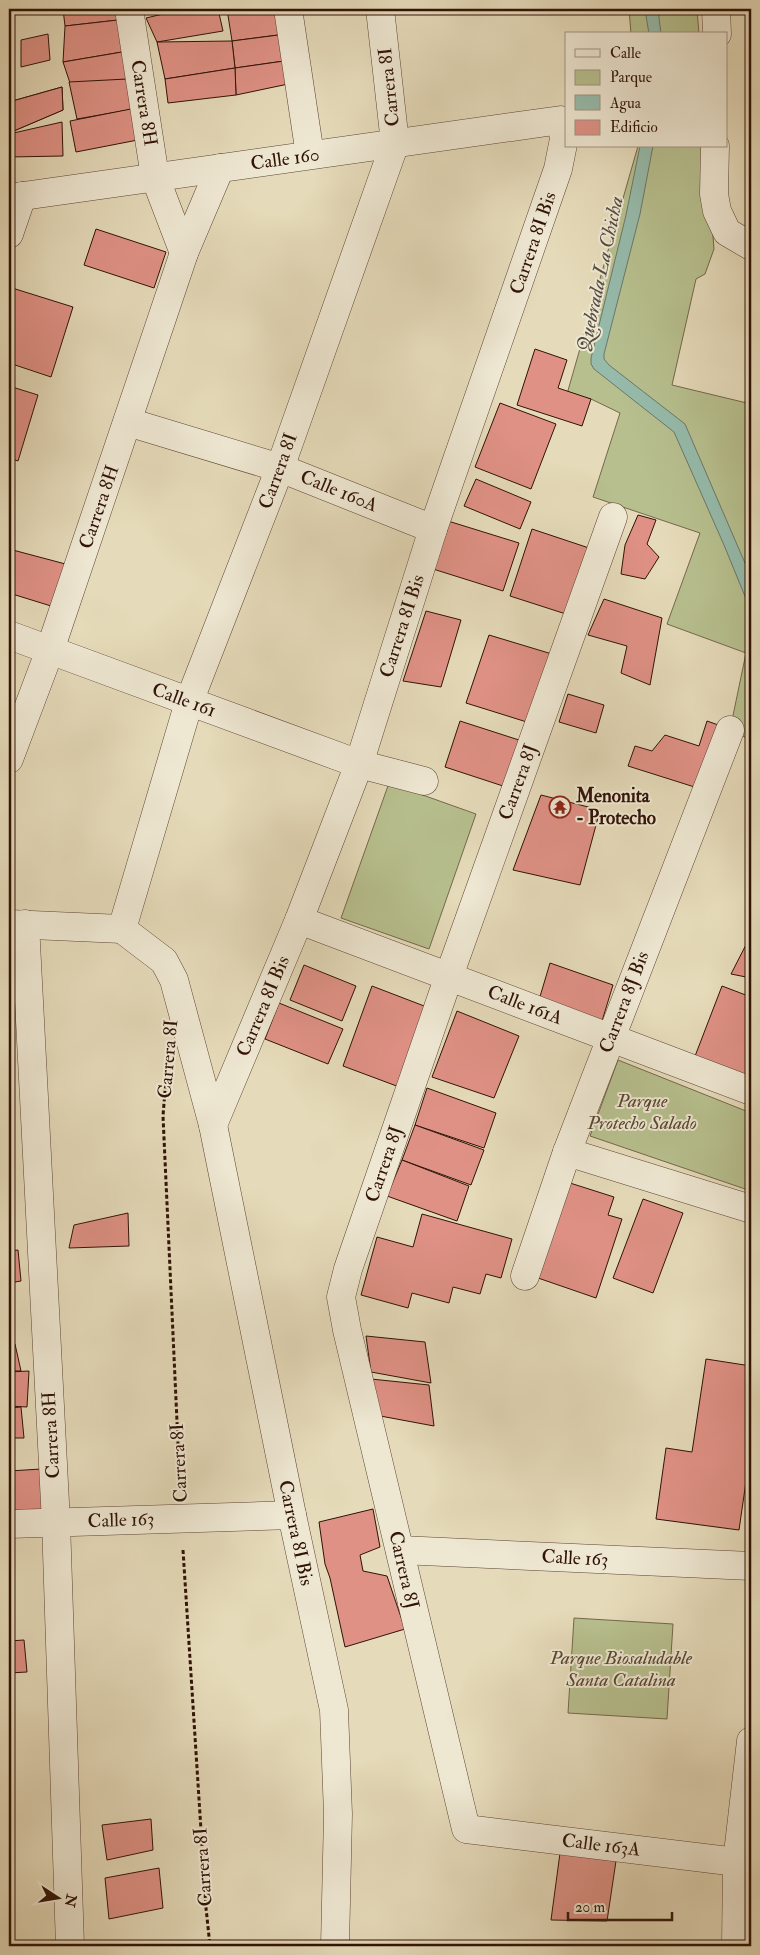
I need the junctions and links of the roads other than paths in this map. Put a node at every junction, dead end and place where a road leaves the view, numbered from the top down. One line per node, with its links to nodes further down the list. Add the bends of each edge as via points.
1 (129, 9): 11 (street, Carrera 8H)
2 (288, 9): 9 (street)
3 (380, 9): 7 (street, Carrera 8I)
4 (716, 9): 5 (street)
5 (717, 32)
6 (561, 120): 7 (street, Calle 160); 19 (street, Carrera 8I Bis, via 564,139 558,169)
7 (395, 143): 9 (street, Calle 160); 17 (street, Carrera 8I)
8 (715, 148): 14 (street, via 717,211 726,232)
9 (310, 155): 10 (street, Calle 160)
10 (220, 168): 11 (street, Calle 160); 15 (street, Carrera 8H)
11 (155, 177): 12 (street, Calle 160); 15 (street, Carrera 8H)
12 (15, 197): 13 (street)
13 (9, 234)
14 (751, 246)
15 (184, 253): 16 (street, Carrera 8H)
16 (128, 422): 17 (street, Calle 160A); 21 (street, Carrera 8H)
17 (280, 468): 19 (street, Calle 160A); 22 (street, Carrera 8I)
18 (613, 517): 30 (street, Carrera 8J)
19 (433, 529): 25 (street, Carrera 8I Bis)
20 (9, 635): 21 (street, Calle 161)
21 (50, 650): 22 (street, Calle 161); 24 (street, Carrera 8H)
22 (189, 702): 25 (street, Calle 161); 29 (street, Carrera 8I)
23 (730, 730): 31 (street, Carrera 8J Bis)
24 (9, 759)
25 (359, 764): 26 (street, Calle 161); 27 (street, Carrera 8I Bis)
26 (424, 782)
27 (299, 920): 30 (street, Calle 161A); 33 (street, Carrera 8I Bis)
28 (17, 924): 29 (street); 38 (street, Carrera 8H)
29 (122, 929): 33 (street, Carrera 8I Bis, via 164,961 174,980)
30 (449, 976): 31 (street, Calle 161A); 40 (street, Carrera 8J, via 348,1269 341,1298)
31 (610, 1037): 32 (street, Calle 161A); 34 (street, Carrera 8J Bis)
32 (751, 1091)
33 (213, 1125): 37 (street, Carrera 8I Bis)
34 (567, 1152): 35 (street); 36 (street, Carrera 8J Bis)
35 (751, 1209)
36 (525, 1276)
37 (292, 1514): 38 (street, Calle 163); 46 (street, Carrera 8I Bis, via 334,1710 338,1814)
38 (56, 1522): 39 (street, Calle 163); 45 (street, Carrera 8H)
39 (9, 1524)
40 (400, 1550): 41 (street, Calle 163); 43 (street, Carrera 8J)
41 (751, 1566)
42 (751, 1741): 44 (street)
43 (466, 1829): 44 (street, Calle 163A)
44 (737, 1862): 47 (street)
45 (70, 1946)
46 (335, 1946)
47 (736, 1946)

